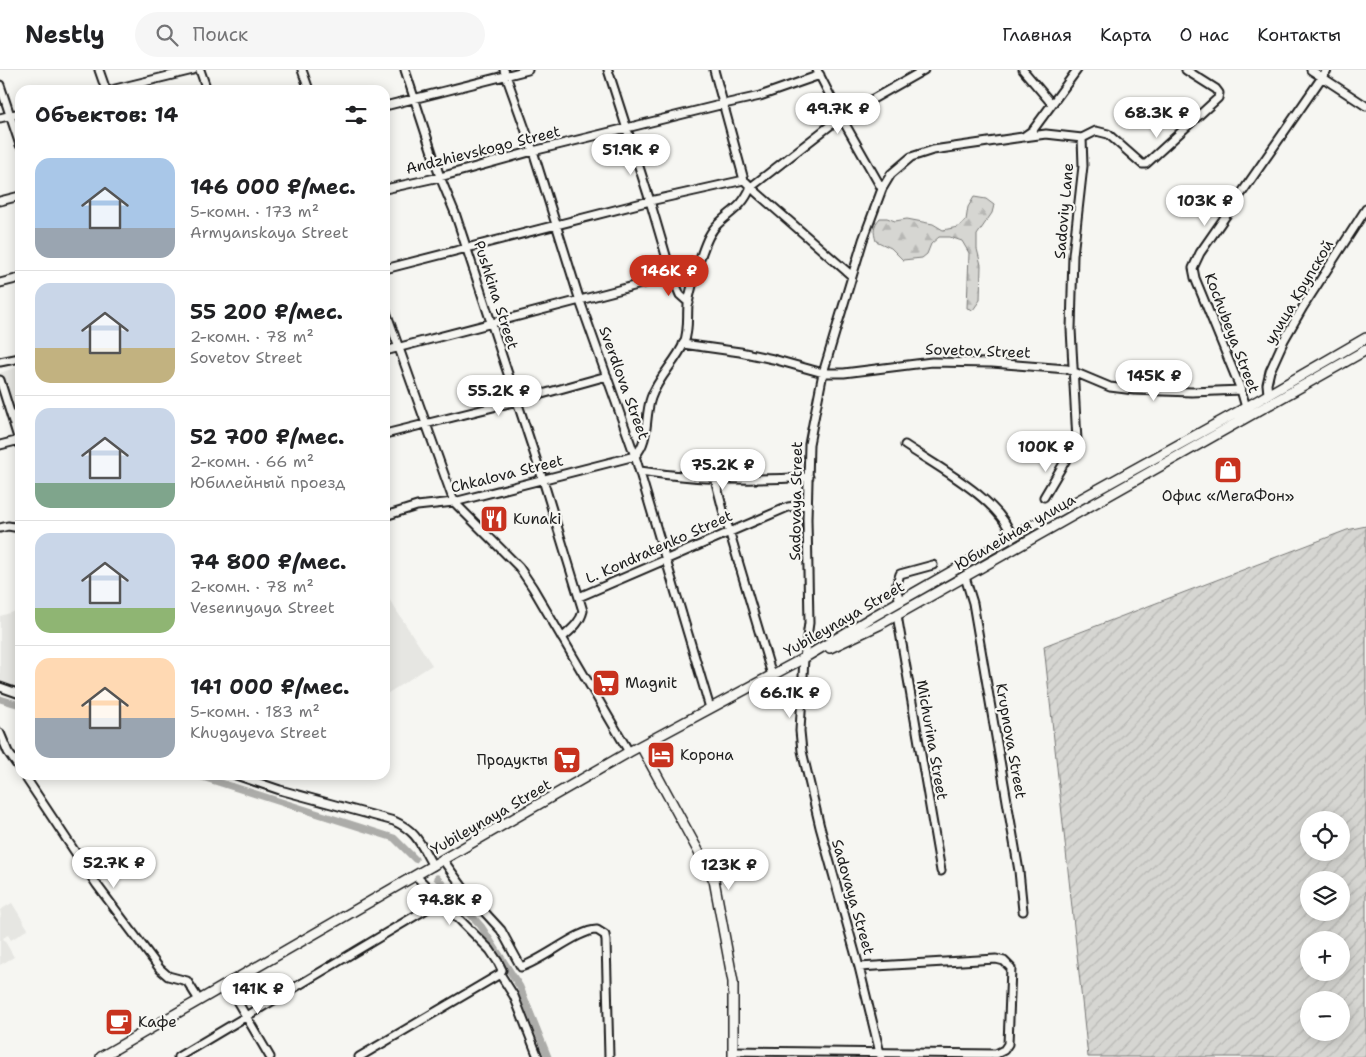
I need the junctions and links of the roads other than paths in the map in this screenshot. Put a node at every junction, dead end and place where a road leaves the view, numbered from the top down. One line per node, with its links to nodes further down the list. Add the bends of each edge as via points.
1 (100, 70): 19 (street)
2 (193, 70): 20 (street)
3 (200, 70): 21 (street)
4 (302, 70): 22 (street)
5 (405, 70): 24 (street, Pushkina Street)
6 (528, 70): 15 (street)
7 (608, 70): 33 (street)
8 (714, 70): 25 (street)
9 (924, 70): 17 (street)
10 (1023, 70): 26 (street)
11 (1077, 70): 26 (street)
12 (1186, 70): 36 (street, via 1216,89 1218,98 1146,164 1108,134 1096,132)
13 (1311, 70): 18 (street)
14 (1327, 70): 18 (street, Kochubeya Street)
15 (505, 73): 24 (street); 37 (street, Sverdlova Street)
16 (818, 73): 25 (street, Andzhievskogo Street, via 760,96); 31 (street)
17 (911, 73): 31 (street)
18 (1322, 77): 28 (street); 69 (street, Kochubeya Street, via 1200,253 1193,268)
19 (104, 85)
20 (132, 85)
21 (205, 85)
22 (307, 85)
23 (0, 86): 30 (street)
24 (415, 99): 27 (street); 38 (street, Pushkina Street)
25 (724, 104): 33 (street, Andzhievskogo Street); 39 (street)
26 (1052, 104): 35 (street)
27 (390, 105)
28 (1366, 106)
29 (15, 114): 30 (street)
30 (10, 116): 32 (street); 34 (street)
31 (841, 117): 40 (street); 42 (street)
32 (0, 118)
33 (627, 128): 37 (street, Andzhievskogo Street); 45 (street)
34 (15, 130)
35 (1024, 137): 36 (street, Sadovaya Street, via 1046,134); 42 (street, Sadovaya Street, via 933,150 911,157 892,174)
36 (1082, 138): 65 (street, Sadoviy Lane, via 1083,166 1073,255 1071,329)
37 (533, 152): 38 (street, Andzhievskogo Street); 47 (street, Sverdlova Street)
38 (440, 177): 41 (street, Andzhievskogo Street); 48 (street, Pushkina Street)
39 (744, 180): 40 (street); 45 (street)
40 (751, 186): 51 (street); 55 (street, via 739,207 710,234)
41 (390, 188)
42 (882, 189): 51 (street, Sadovaya Street)
43 (15, 197): 44 (street)
44 (0, 201)
45 (650, 201): 47 (street); 50 (street)
46 (1366, 210): 70 (street, улица Крупской, via 1284,340 1270,372)
47 (556, 226): 48 (street); 54 (street, Sverdlova Street)
48 (467, 248): 49 (street); 57 (street, Pushkina Street)
49 (390, 268)
50 (672, 276): 54 (street); 55 (street, via 680,295)
51 (852, 276): 66 (street, Sadovaya Street)
52 (15, 279): 53 (street)
53 (0, 283)
54 (580, 301): 57 (street); 67 (street, Sverdlova Street)
55 (688, 303): 59 (street)
56 (390, 323): 60 (street)
57 (491, 324): 60 (street); 71 (street, Pushkina Street)
58 (1366, 338): 70 (main road, Yubileynaya Street)
59 (684, 344): 66 (street, Sovetov Street, via 774,359); 79 (street, via 657,384 648,409 644,443)
60 (399, 348): 61 (street); 73 (street)
61 (390, 350)
62 (1366, 350): 72 (main road, Юбилейная улица)
63 (15, 359): 64 (street)
64 (0, 362)
65 (1074, 372): 66 (street, Sovetov Street, via 992,363 932,362); 69 (street, Sovetov Street, via 1110,387 1134,390); 85 (street, Sadoviy Lane, via 1077,441)
66 (823, 373): 81 (street, Sadovaya Street, via 809,444)
67 (606, 376): 71 (street); 79 (street, Sverdlova Street)
68 (0, 380): 74 (street)
69 (1241, 390): 72 (street, Kochubeya Street)
70 (1268, 394): 72 (main road, Yubileynaya Street)
71 (516, 401): 73 (street); 83 (street, Pushkina Street)
72 (1247, 412): 84 (main road, Yubileynaya Street); 88 (main road, Юбилейная улица)
73 (426, 424): 75 (street); 86 (street)
74 (15, 426)
75 (390, 433)
76 (15, 443): 77 (street)
77 (0, 445)
78 (905, 445): 93 (street, via 994,508 1009,527)
79 (635, 456): 80 (street, Sverdlova Street); 83 (street, Chkalova Street)
80 (640, 471): 82 (street); 94 (street, Sverdlova Street)
81 (809, 477): 82 (street); 87 (street, Sadovaya Street)
82 (716, 479): 92 (street)
83 (543, 480): 86 (street, Chkalova Street); 97 (street, Pushkina Street)
84 (1086, 496): 88 (street); 93 (main road, Yubileynaya Street)
85 (1044, 497)
86 (454, 502): 89 (street, Chkalova Street, via 417,506); 100 (street, via 518,567)
87 (808, 504): 92 (street, L. Kondratenko Street, via 788,507); 101 (street, Sadovaya Street, via 809,623)
88 (1092, 504): 96 (main road, Юбилейная улица)
89 (390, 514)
90 (15, 527): 91 (street)
91 (0, 528)
92 (729, 532): 94 (street, L. Kondratenko Street); 102 (street)
93 (1012, 537): 98 (main road, Yubileynaya Street)
94 (667, 559): 97 (street, L. Kondratenko Street); 105 (street, Sverdlova Street)
95 (933, 565): 98 (street, via 900,574 896,587)
96 (965, 577): 99 (main road, Юбилейная улица); 119 (street, Krupnova Street, via 974,603)
97 (579, 597): 100 (street, Pushkina Street, via 583,611 581,618)
98 (900, 602): 101 (main road, Yubileynaya Street)
99 (897, 615): 101 (main road, Юбилейная улица); 116 (street, Michurina Street)
100 (562, 638): 109 (street)
101 (804, 658): 102 (main road, Yubileynaya Street); 120 (street, Sadovaya Street, via 802,750)
102 (772, 675): 105 (main road, Yubileynaya Street)
103 (0, 687): 104 (street)
104 (15, 692)
105 (710, 708): 107 (main road, Yubileynaya Street)
106 (0, 733): 108 (street)
107 (641, 746): 109 (main road, Yubileynaya Street); 125 (main road, via 714,880 733,982)
108 (8, 752): 110 (street); 111 (street)
109 (629, 752): 114 (main road, Yubileynaya Street)
110 (0, 756)
111 (15, 762)
112 (27, 780): 123 (street, via 97,885 160,969 168,976 187,981)
113 (251, 780): 115 (street, via 408,827)
114 (443, 860): 115 (main road, Yubileynaya Street); 133 (street, via 467,893 502,930 522,967 586,931 598,930 605,936)
115 (432, 866): 117 (main road, Yubileynaya Street)
116 (941, 871)
117 (416, 876): 118 (street); 122 (main road, Yubileynaya Street)
118 (440, 900): 121 (street, via 490,950 502,970); 124 (street)
119 (1024, 911)
120 (859, 967): 126 (street, Sadovaya Street); 126 (street, via 996,959 1011,968 1008,1044 1004,1050 996,1054)
121 (500, 974): 127 (street, via 514,996); 131 (street)
122 (227, 984): 123 (main road, Yubileynaya Street); 124 (street)
123 (199, 1000): 128 (main road, Yubileynaya Street)
124 (246, 1017): 129 (street); 130 (street)
125 (734, 1054): 126 (street)
126 (880, 1054)
127 (537, 1055): 132 (street)
128 (101, 1057)
129 (178, 1057)
130 (270, 1057)
131 (359, 1057)
132 (528, 1057)
133 (609, 1057)

